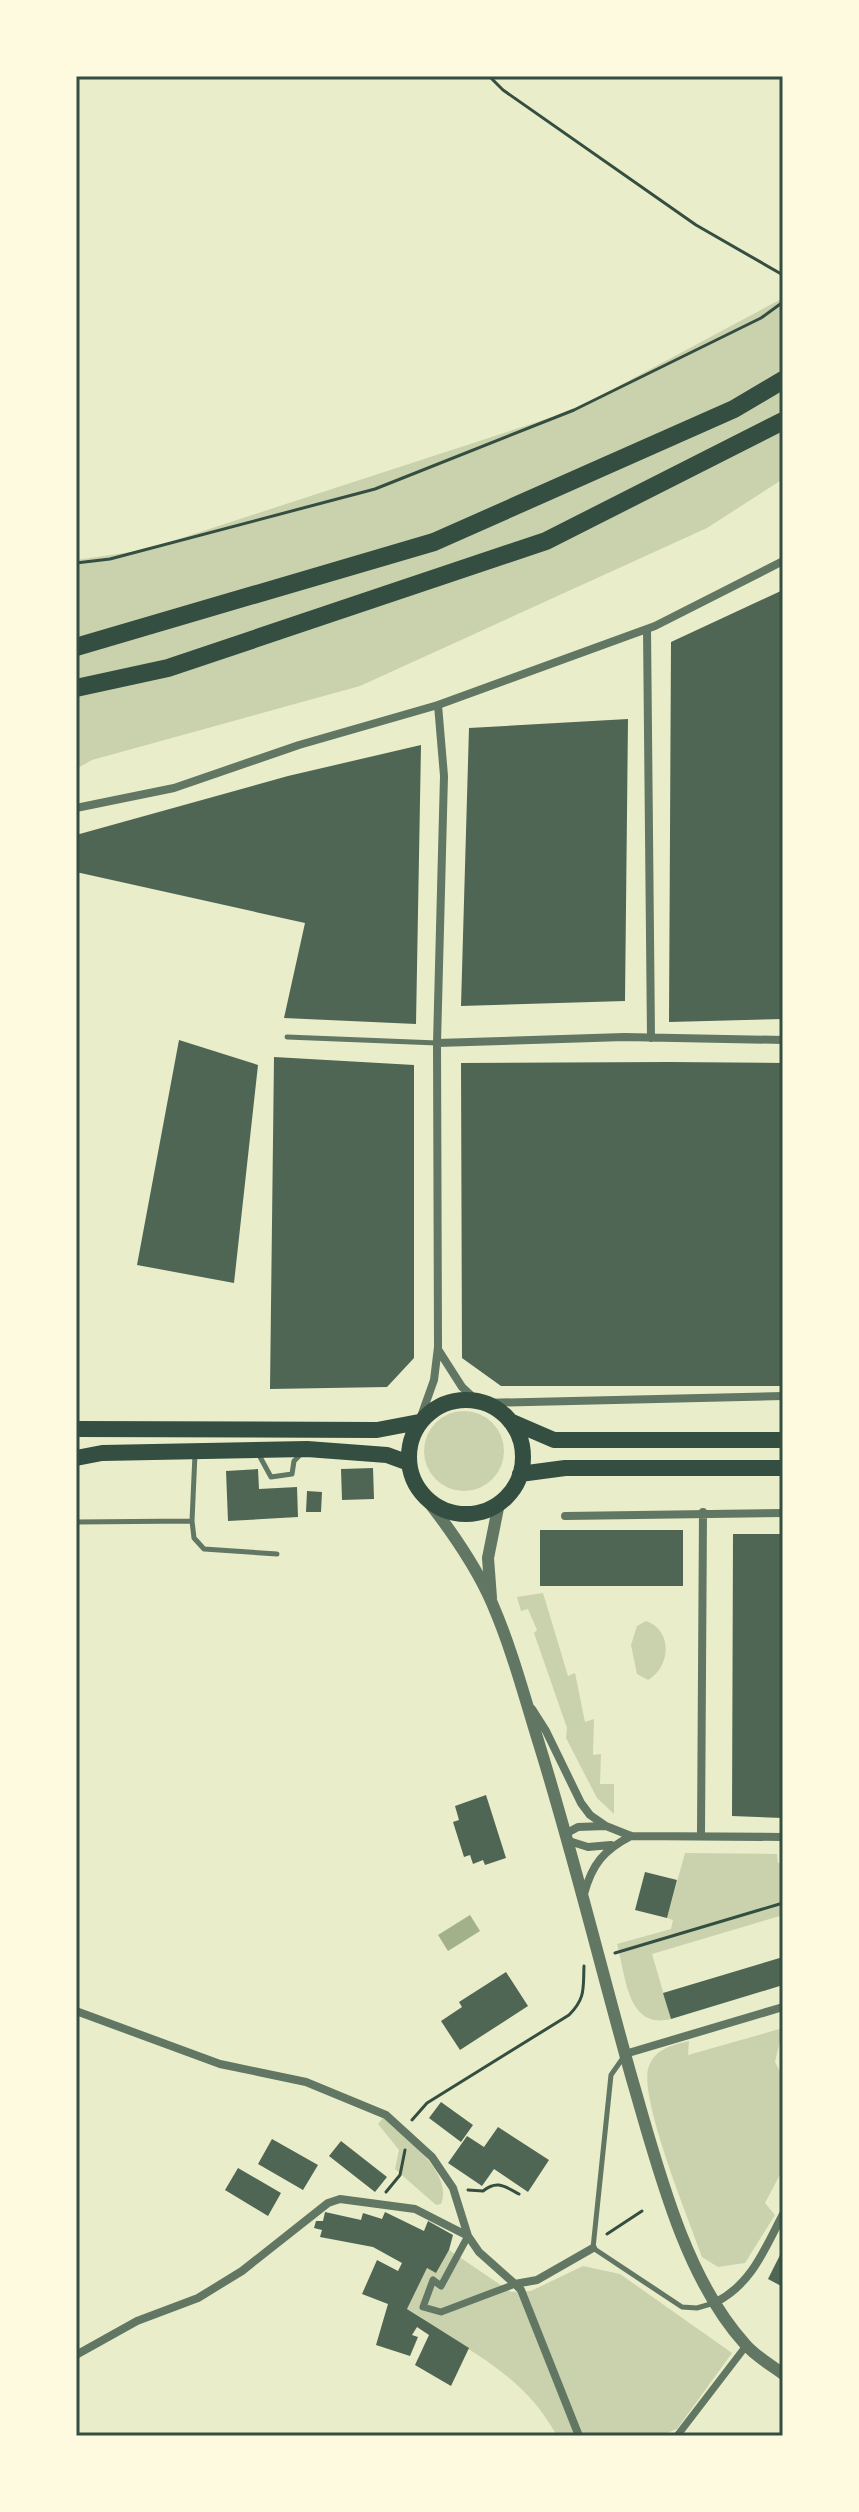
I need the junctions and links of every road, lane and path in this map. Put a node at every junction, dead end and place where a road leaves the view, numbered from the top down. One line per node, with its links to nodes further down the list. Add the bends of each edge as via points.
1 (489, 76): 2 (path, via 696,225)
2 (783, 275)
3 (783, 302): 7 (path, via 761,318 574,410 375,489 110,559)
4 (783, 380): 9 (highway, via 734,409 434,542)
5 (783, 421): 10 (highway, via 546,541 168,668)
6 (783, 561): 8 (street)
7 (76, 563)
8 (647, 629): 11 (street); 14 (street)
9 (76, 647)
10 (82, 688)
11 (438, 705): 12 (street, via 174,788); 16 (street, via 444,776)
12 (76, 808)
13 (287, 1037): 16 (lane)
14 (651, 1038): 15 (street); 16 (street)
15 (783, 1040)
16 (437, 1043): 17 (street)
17 (438, 1350): 19 (street, via 462,1387); 21 (street)
18 (783, 1396): 19 (street)
19 (480, 1402): 20 (highway); 21 (highway, via 442,1405)
20 (510, 1421): 23 (highway, via 554,1440); 30 (highway, via 521,1446)
21 (419, 1422): 22 (highway, via 377,1430); 28 (highway)
22 (76, 1429)
23 (783, 1440)
24 (307, 1449): 25 (highway); 25 (lane, via 294,1461 292,1474 271,1477); 28 (highway, via 387,1455)
25 (252, 1450): 26 (highway)
26 (195, 1452): 27 (highway); 36 (lane)
27 (76, 1458)
28 (409, 1463): 31 (highway, via 416,1486)
29 (783, 1468): 30 (highway, via 565,1468)
30 (520, 1474): 32 (highway)
31 (428, 1501): 32 (highway, via 453,1513 477,1513); 39 (street)
32 (499, 1503): 39 (street, via 488,1558)
33 (703, 1512): 34 (street); 35 (street); 42 (street)
34 (783, 1513)
35 (565, 1516)
36 (192, 1521): 37 (lane); 38 (lane, via 194,1538 204,1549)
37 (76, 1522)
38 (277, 1554)
39 (491, 1601): 40 (street)
40 (525, 1699): 41 (street, via 581,1803); 44 (street)
41 (606, 1826): 43 (street); 44 (street, via 578,1827)
42 (701, 1834): 43 (street); 45 (street)
43 (631, 1836): 46 (street)
44 (568, 1837): 46 (street, via 588,1847); 47 (street)
45 (783, 1837)
46 (613, 1845): 47 (street, via 592,1868)
47 (583, 1898): 53 (street)
48 (783, 1903): 49 (path)
49 (613, 1953)
50 (584, 1962): 54 (path, via 585,1988 569,2015 427,2103)
51 (783, 2007): 53 (street)
52 (76, 2011): 54 (street, via 220,2064 306,2082 386,2115)
53 (625, 2054): 61 (lane, via 611,2075); 63 (street, via 664,2189)
54 (406, 2130): 55 (street); 57 (path, via 400,2175)
55 (453, 2188): 56 (path, via 483,2191 500,2184); 60 (street)
56 (519, 2194)
57 (372, 2201): 60 (street, via 415,2209); 65 (street, via 328,2203 198,2298 137,2321)
58 (642, 2211): 61 (path)
59 (783, 2214): 63 (street, via 751,2274)
60 (468, 2236): 62 (street); 62 (street, via 441,2286 433,2280 423,2307 441,2312)
61 (593, 2248): 62 (street, via 537,2280); 63 (lane, via 682,2307)
62 (515, 2284): 67 (street)
63 (716, 2302): 64 (street)
64 (746, 2346): 66 (street); 68 (street)
65 (76, 2355)
66 (783, 2374)
67 (579, 2435)
68 (677, 2436)

